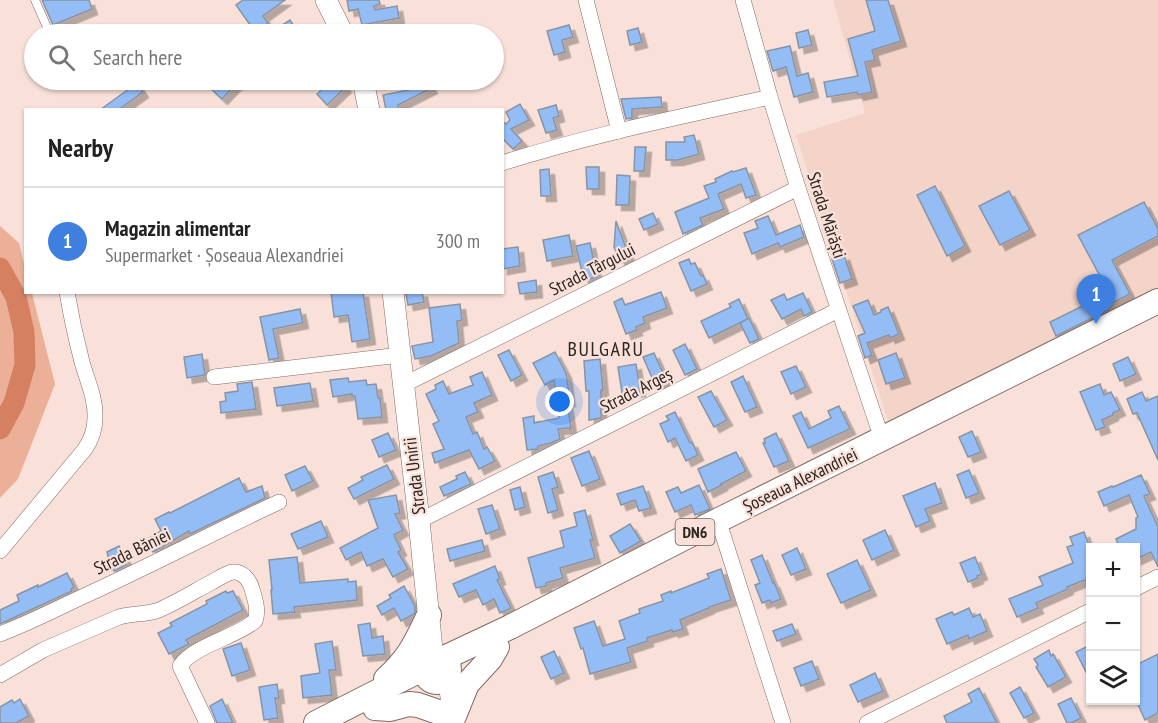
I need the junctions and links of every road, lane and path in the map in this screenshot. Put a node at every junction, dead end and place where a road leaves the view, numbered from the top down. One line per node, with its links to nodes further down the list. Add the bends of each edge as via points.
1 (35, 0): 5 (lane)
2 (326, 0): 6 (main road)
3 (586, 0): 10 (street)
4 (743, 0): 8 (street, Strada Mărăști)
5 (46, 24)
6 (338, 24)
7 (365, 90): 9 (main road)
8 (770, 97): 10 (street); 12 (street, Strada Mărăști)
9 (369, 108)
10 (619, 131): 11 (street)
11 (504, 162)
12 (798, 188): 16 (street, Strada Mărăști); 20 (street, Strada Târgului)
13 (67, 294): 25 (street, via 94,406 94,428 85,449)
14 (393, 294): 18 (main road, Strada Unirii)
15 (1158, 301): 21 (highway, Șoseaua Alexandriei / DN6)
16 (838, 310): 21 (street, Strada Mărăști); 23 (street, Strada Argeș)
17 (1158, 316): 24 (highway, Șoseaua Alexandriei / DN6)
18 (400, 355): 19 (street); 20 (main road, Strada Unirii)
19 (214, 377)
20 (403, 385): 23 (main road, Strada Unirii)
21 (882, 440): 32 (highway, Șoseaua Alexandriei / DN6, via 510,627)
22 (279, 502): 30 (street, Strada Băniei)
23 (419, 521): 29 (main road, Strada Unirii)
24 (722, 532): 31 (highway, Șoseaua Alexandriei / DN6); 39 (street)
25 (0, 551)
26 (1158, 577): 27 (street)
27 (1140, 586)
28 (1086, 613): 40 (street)
29 (429, 615): 32 (main road, Strada Unirii); 34 (highway, via 408,657)
30 (0, 634)
31 (497, 647): 32 (highway, Șoseaua Alexandriei / DN6); 35 (highway, via 467,684)
32 (438, 671): 34 (highway, Șoseaua Alexandriei / DN6); 35 (main road, Strada Unirii)
33 (0, 675): 36 (street, via 43,650 119,617 160,610 237,572 252,586 255,621 198,651 180,666)
34 (367, 705): 35 (highway, via 390,710 418,705); 37 (highway, Șoseaua Alexandriei / DN6); 38 (highway, Șoseaua Alexandriei / DN6)
35 (452, 719)
36 (207, 723)
37 (316, 723)
38 (345, 723)
39 (783, 723)
40 (867, 723)

